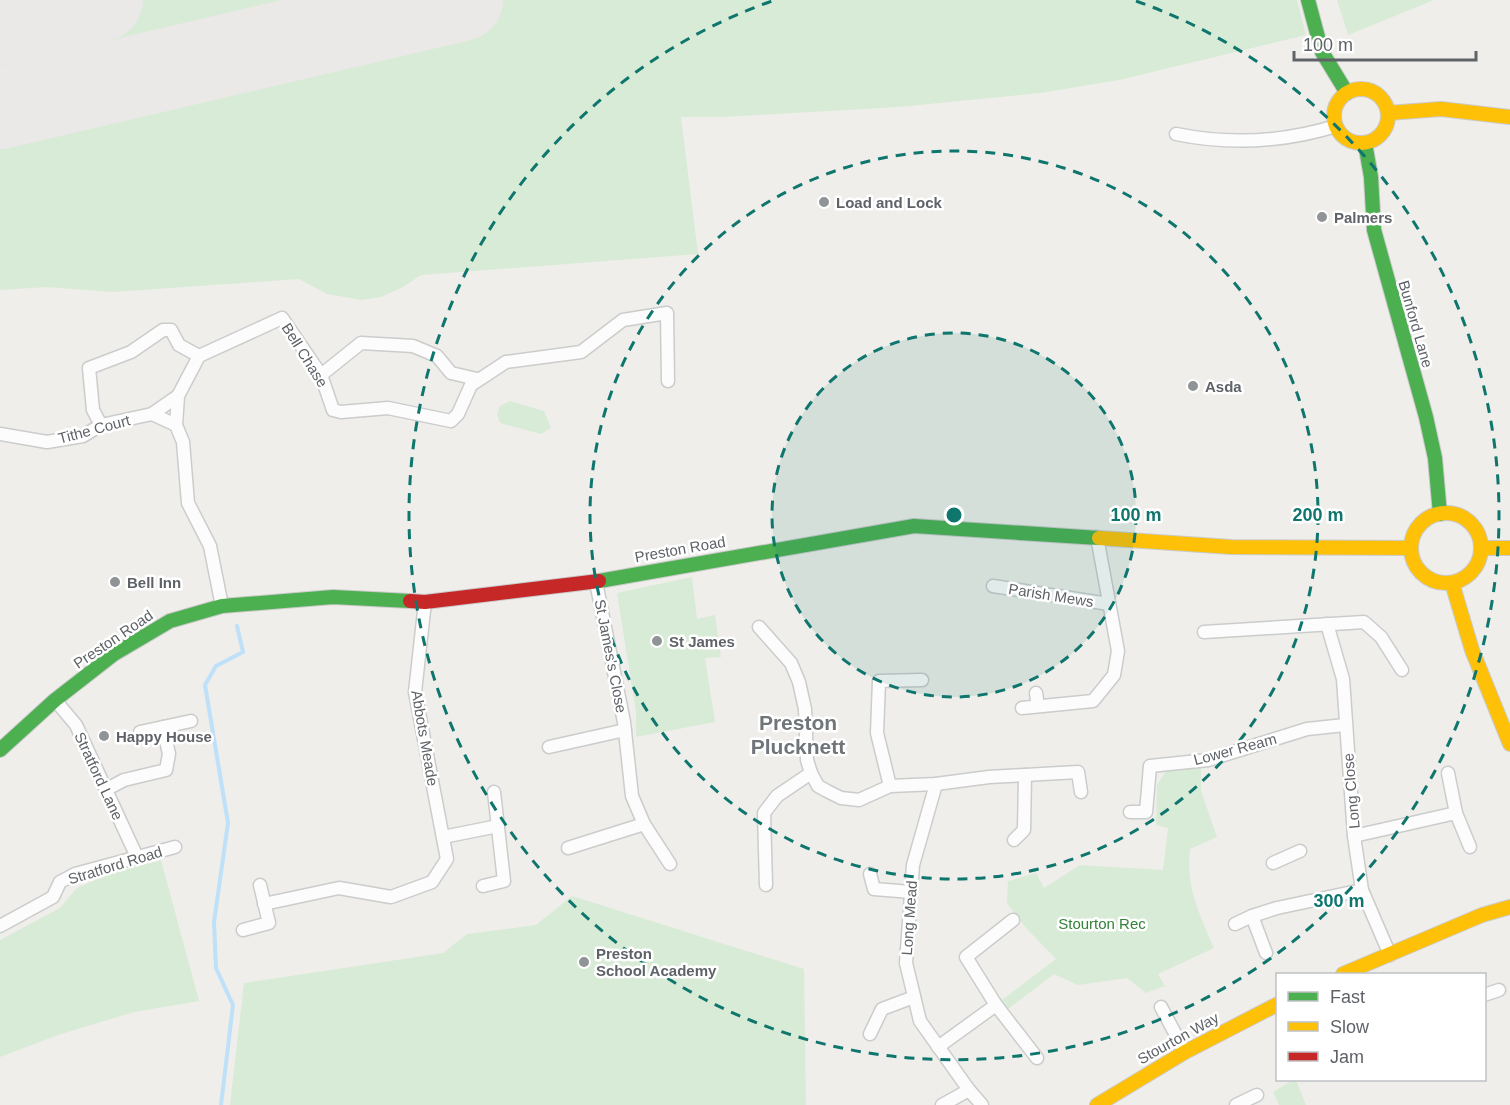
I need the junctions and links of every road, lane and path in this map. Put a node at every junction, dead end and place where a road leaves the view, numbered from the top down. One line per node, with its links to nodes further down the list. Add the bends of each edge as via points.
1 (1308, 0): 2 (street, via 1322,52)
2 (1347, 93): 3 (street, via 1365,89 1373,92); 5 (street, via 1337,104)
3 (1388, 112): 4 (street, via 1441,109); 7 (street, via 1385,129)
4 (1510, 117)
5 (1336, 126): 6 (street, via 1281,139); 7 (street, via 1347,139)
6 (1176, 134)
7 (1365, 143): 17 (street, Bunford Lane, via 1374,230 1426,417 1435,458)
8 (199, 356): 9 (street, Bell Chase, via 282,318); 12 (street); 14 (street, via 178,345 171,330 163,330 131,352 89,368 93,410)
9 (321, 375): 10 (street, via 361,343 413,346 436,356 451,373); 10 (street, Bell Chase, via 333,410 388,408 451,421)
10 (477, 379): 11 (street, Bell Chase, via 506,362 581,352 623,320 667,313)
11 (668, 381)
12 (178, 396): 13 (street, Tithe Court); 15 (street)
13 (153, 414): 14 (street, Tithe Court); 15 (street)
14 (101, 425): 16 (street, Tithe Court, via 83,436 47,442)
15 (176, 425): 27 (street, via 183,442 188,503 210,546)
16 (0, 434)
17 (1440, 514): 19 (street, via 1423,522); 20 (street, via 1452,514 1471,523)
18 (1097, 537): 19 (street, Preston Road, via 1231,547); 22 (street, Preston Road, via 914,526); 26 (street)
19 (1411, 548): 23 (street, via 1424,575)
20 (1481, 548): 21 (street); 23 (street, via 1473,571)
21 (1510, 548)
22 (596, 582): 25 (street, Preston Road); 40 (street, St James's Close)
23 (1452, 583): 42 (street, via 1472,650)
24 (993, 586): 26 (street, Parish Mews)
25 (425, 602): 27 (street, Preston Road, via 333,597); 58 (street, Abbots Meade, via 415,692)
26 (1109, 604): 35 (street, via 1118,651 1114,675 1093,701)
27 (222, 606): 34 (street, Preston Road, via 170,621 114,654)
28 (1327, 624): 30 (street); 31 (street, via 1364,621 1381,637); 38 (street, Long Close, via 1343,679)
29 (759, 627): 45 (street, via 791,663 799,682)
30 (1204, 632)
31 (1402, 670)
32 (922, 680): 49 (street, via 879,681 877,733)
33 (1036, 693): 35 (street)
34 (55, 700): 44 (street, Preston Road); 50 (street, Stratford Lane, via 75,726)
35 (1038, 706): 36 (street)
36 (1023, 708)
37 (190, 722): 39 (street)
38 (1345, 725): 53 (street, Lower Ream, via 1307,729 1208,760 1150,766 1146,812); 57 (street, Long Close)
39 (163, 727): 41 (street); 50 (street, via 169,754 166,770 124,780)
40 (625, 730): 43 (street, St James's Close); 55 (street, St James's Close, via 632,796)
41 (140, 732)
42 (1510, 744)
43 (549, 747)
44 (0, 750)
45 (811, 773): 49 (street, via 818,786 841,798 859,800); 69 (street, via 777,796 764,813)
46 (1448, 773): 54 (street)
47 (1025, 775): 48 (street); 52 (street, via 1079,770); 59 (street, via 1024,830)
48 (936, 784): 49 (street); 72 (street, Long Mead, via 913,865)
49 (890, 786)
50 (107, 789): 64 (street, Stratford Lane)
51 (494, 792): 56 (street)
52 (1081, 792)
53 (1130, 812)
54 (1455, 813): 57 (street); 61 (street)
55 (644, 824): 62 (street); 66 (street, St James's Close)
56 (498, 826): 58 (street); 70 (street, via 504,881)
57 (1354, 836): 71 (street, Long Close)
58 (443, 837): 73 (street, Abbots Meade, via 447,859 432,882 391,897 339,888)
59 (1014, 840)
60 (175, 847): 64 (street, Stratford Road)
61 (1470, 847)
62 (568, 848)
63 (1300, 851): 65 (street)
64 (137, 857): 78 (street, Stratford Road, via 60,882 53,897)
65 (1273, 863)
66 (670, 864)
67 (870, 874): 72 (street, via 874,889)
68 (260, 885): 73 (street)
69 (766, 885)
70 (483, 886)
71 (1362, 890): 75 (street); 81 (street, Long Close)
72 (911, 892): 85 (street, Long Mead, via 906,963)
73 (264, 904): 79 (street, via 269,923)
74 (1510, 907): 81 (street)
75 (1252, 916): 77 (street); 80 (street)
76 (1013, 920): 86 (street, via 966,957)
77 (1235, 924)
78 (0, 926)
79 (243, 930)
80 (1266, 953)
81 (1390, 955): 82 (street)
82 (1348, 973)
83 (1499, 990): 84 (street)
84 (1486, 995)
85 (914, 997): 89 (street, via 882,1009); 90 (street, Long Mead, via 920,1021)
86 (996, 1005): 90 (street); 92 (street)
87 (1276, 1005): 91 (street, Stourton Way)
88 (1161, 1007): 91 (street)
89 (870, 1034)
90 (938, 1047): 93 (street, Long Mead)
91 (1185, 1052): 95 (street, Stourton Way)
92 (1037, 1058)
93 (969, 1090): 96 (street); 97 (street, Long Mead)
94 (1258, 1097): 98 (street)
95 (1104, 1103)
96 (942, 1105)
97 (982, 1105)
98 (1236, 1105)

